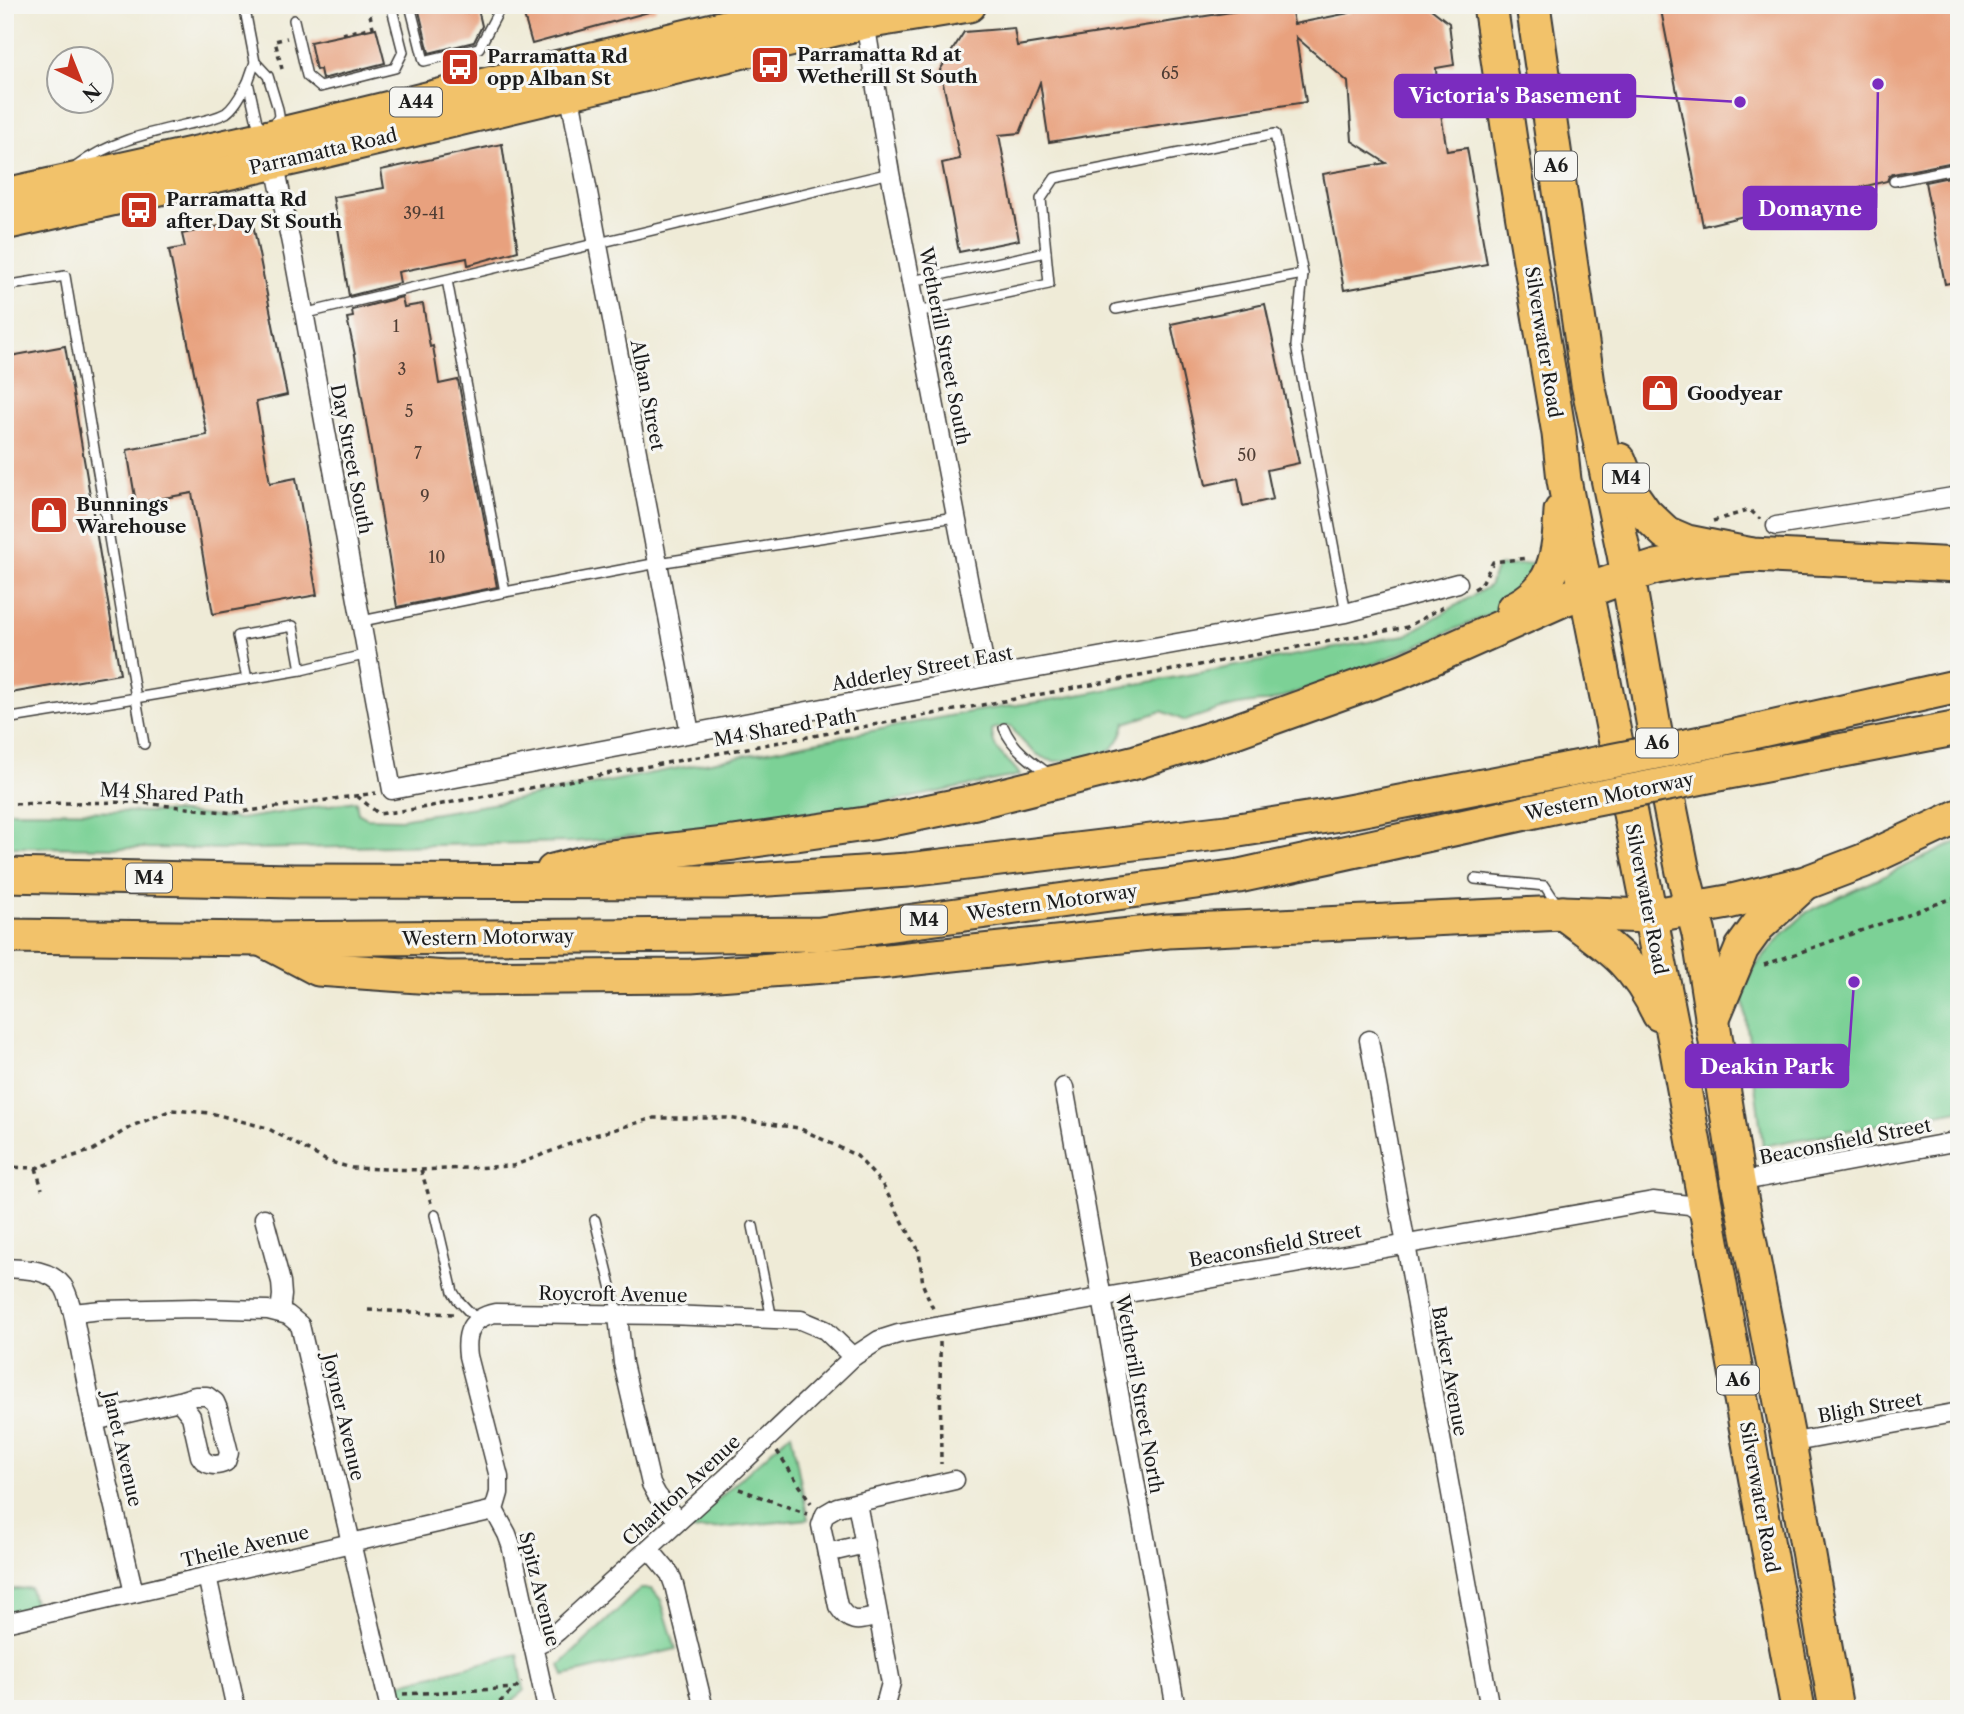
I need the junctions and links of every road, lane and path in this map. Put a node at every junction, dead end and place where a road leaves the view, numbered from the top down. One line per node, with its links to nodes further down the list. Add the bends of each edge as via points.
1 (244, 5): 13 (lane)
2 (391, 5): 10 (lane, via 403,52 395,68 320,86 307,76)
3 (410, 5): 4 (lane, via 424,61 479,48 498,12)
4 (497, 5)
5 (817, 5): 14 (highway, Parramatta Road / A44)
6 (969, 5): 11 (highway, Parramatta Road / A44)
7 (1490, 5): 33 (highway, Silverwater Road / A6)
8 (1533, 5): 32 (highway, Silverwater Road / A6)
9 (370, 15): 12 (path, via 373,27)
10 (294, 20)
11 (865, 22): 14 (highway, Parramatta Road / A44); 18 (street, Wetherill Street South)
12 (342, 34)
13 (255, 62): 15 (lane); 16 (lane, via 268,76 279,116)
14 (566, 80): 16 (highway, Parramatta Road / A44); 23 (street, Alban Street)
15 (247, 82): 16 (lane, via 257,122); 20 (lane, via 228,112 122,141 88,158)
16 (272, 150): 20 (highway, Parramatta Road / A44); 22 (highway, Parramatta Road / A44); 31 (street, Day Street South)
17 (1959, 168): 19 (lane)
18 (890, 173): 23 (lane); 27 (street, Wetherill Street South)
19 (1894, 181)
20 (54, 184): 21 (highway, Parramatta Road / A44)
21 (5, 195)
22 (5, 223)
23 (598, 244): 26 (lane); 40 (street, Alban Street)
24 (1046, 251): 25 (lane, via 1041,199 1055,178 1275,134); 27 (lane); 30 (lane, via 1049,284)
25 (1303, 274): 29 (lane); 47 (lane, via 1296,346)
26 (447, 280): 31 (lane); 45 (lane)
27 (912, 281): 30 (street, Wetherill Street South)
28 (5, 286): 54 (lane, via 65,276)
29 (1116, 309)
30 (917, 312): 35 (street, Wetherill Street South)
31 (303, 314): 48 (street, Day Street South)
32 (1580, 327): 38 (highway, M4, via 1620,464 1645,513 1677,538); 42 (highway, Silverwater Road / A6)
33 (1559, 434): 44 (highway, Silverwater Road / A6); 58 (highway, via 1562,494 1558,552 1552,573 1530,600 1415,656)
34 (1959, 496): 37 (street)
35 (955, 517): 40 (lane); 51 (street, Wetherill Street South)
36 (1710, 522): 37 (path, via 1749,510)
37 (1776, 526)
38 (1752, 555): 41 (highway, M4); 42 (highway, M4, via 1689,561)
39 (1536, 557): 43 (path, via 1493,562 1482,585)
40 (658, 564): 45 (lane); 59 (street, Alban Street)
41 (1959, 565)
42 (1628, 576): 44 (highway); 70 (highway, Silverwater Road / A6)
43 (1465, 587): 47 (street, Adderley Street East)
44 (1587, 590): 58 (highway, via 1405,670); 72 (highway, Silverwater Road / A6)
45 (505, 592): 48 (lane)
46 (1450, 603): 63 (path, M4 Shared Path, via 1394,630 415,809 379,814 357,796 234,813 132,802)
47 (1346, 613): 51 (street, Adderley Street East)
48 (362, 621): 49 (street, Day Street South)
49 (368, 654): 50 (lane); 62 (street, Day Street South)
50 (301, 670): 52 (lane); 52 (lane, via 293,626 279,628 238,636)
51 (987, 677): 59 (street, Adderley Street East)
52 (247, 679): 54 (lane)
53 (1959, 686): 67 (highway, Western Motorway / M4, bridge, via 1717,740 1226,832 908,870 724,882)
54 (136, 698): 55 (lane); 60 (lane)
55 (5, 719)
56 (1004, 728): 61 (lane, via 1029,758)
57 (1959, 728): 74 (highway, Western Motorway / M4, bridge, via 1576,802 1239,876 820,934)
58 (1235, 731): 61 (highway)
59 (690, 733): 62 (street, Adderley Street East)
60 (145, 744)
61 (1061, 781): 67 (highway, via 872,823 603,858)
62 (392, 790)
63 (5, 804)
64 (1959, 816): 68 (highway)
65 (5, 875): 67 (highway, Western Motorway / M4)
66 (1475, 879): 71 (lane, via 1545,886)
67 (513, 883)
68 (1805, 883): 70 (highway); 76 (highway, via 1758,926 1742,948)
69 (1959, 896): 75 (path)
70 (1693, 908): 72 (highway); 76 (highway, Silverwater Road / A6)
71 (1563, 913): 72 (highway); 74 (highway, via 1168,931 879,962 691,976 447,978 318,969); 78 (highway, via 1638,975)
72 (1649, 916): 78 (highway, Silverwater Road / A6)
73 (5, 936): 74 (highway, Western Motorway / M4)
74 (261, 939)
75 (1763, 965)
76 (1712, 1021): 84 (highway, Silverwater Road / A6)
77 (1369, 1040): 92 (street, Barker Avenue)
78 (1677, 1051): 88 (highway, Silverwater Road / A6)
79 (1064, 1087): 94 (street, Wetherill Street North)
80 (1959, 1141): 84 (street, Beaconsfield Street)
81 (5, 1167): 82 (path)
82 (36, 1168): 83 (path, via 93,1150 132,1126 172,1110 211,1113 267,1128 327,1161 352,1168); 85 (path)
83 (421, 1170): 86 (path); 101 (path, via 513,1166 654,1118 727,1118 799,1128 858,1156 882,1184 919,1251 923,1285)
84 (1738, 1182): 107 (highway, Silverwater Road / A6)
85 (42, 1189)
86 (429, 1196)
87 (435, 1215): 98 (lane, via 453,1292)
88 (1708, 1216): 92 (street, Beaconsfield Street, via 1689,1205 1653,1200); 133 (highway, Silverwater Road / A6)
89 (264, 1218): 96 (street, via 281,1282)
90 (595, 1220): 99 (lane)
91 (753, 1226): 100 (lane)
92 (1405, 1243): 94 (street, Beaconsfield Street); 132 (street, Barker Avenue)
93 (5, 1268): 97 (street, Janet Avenue, via 28,1269 54,1279 63,1287)
94 (1101, 1298): 101 (street, Beaconsfield Street); 131 (street, Wetherill Street North)
95 (368, 1310): 98 (path)
96 (279, 1312): 97 (street, via 195,1308); 114 (street, Joyner Avenue, via 300,1325)
97 (73, 1313): 105 (street, Janet Avenue)
98 (472, 1316): 99 (street, Roycroft Avenue); 111 (street, via 466,1344 499,1478)
99 (618, 1316): 100 (street, Roycroft Avenue); 113 (street, via 623,1363 651,1484)
100 (772, 1319): 102 (street, Roycroft Avenue, via 817,1325)
101 (940, 1326): 102 (street, Beaconsfield Street, via 879,1340); 109 (path)
102 (853, 1357): 106 (street, Charlton Avenue)
103 (179, 1401): 105 (street)
104 (1959, 1412): 107 (street, Bligh Street)
105 (94, 1421): 119 (street, Janet Avenue)
106 (768, 1438): 108 (street, Charlton Avenue); 112 (path)
107 (1789, 1443): 134 (highway, Silverwater Road / A6)
108 (721, 1482): 112 (path); 113 (street, Charlton Avenue)
109 (948, 1482): 110 (street)
110 (857, 1503): 112 (street, via 837,1507); 115 (street)
111 (494, 1510): 114 (street, Theile Avenue); 122 (street, Spitz Avenue, via 511,1545)
112 (822, 1520): 117 (street)
113 (678, 1521): 116 (street, Charlton Avenue)
114 (352, 1543): 118 (street, Theile Avenue); 125 (street, Joyner Avenue)
115 (865, 1544): 117 (street); 120 (street)
116 (649, 1549): 122 (street, Charlton Avenue, via 558,1631); 129 (street, via 674,1585)
117 (827, 1553): 120 (street, via 844,1615 851,1620)
118 (207, 1576): 119 (street, Theile Avenue); 126 (street)
119 (134, 1593): 121 (street, Theile Avenue)
120 (878, 1616): 130 (street, via 891,1683)
121 (5, 1623)
122 (533, 1646): 123 (street, Spitz Avenue)
123 (538, 1670): 124 (path); 128 (street, Spitz Avenue)
124 (516, 1688): 125 (path); 127 (path)
125 (388, 1702)
126 (236, 1709)
127 (492, 1709)
128 (547, 1709)
129 (704, 1709)
130 (884, 1709)
131 (1176, 1709)
132 (1490, 1709)
133 (1798, 1709)
134 (1836, 1709)

